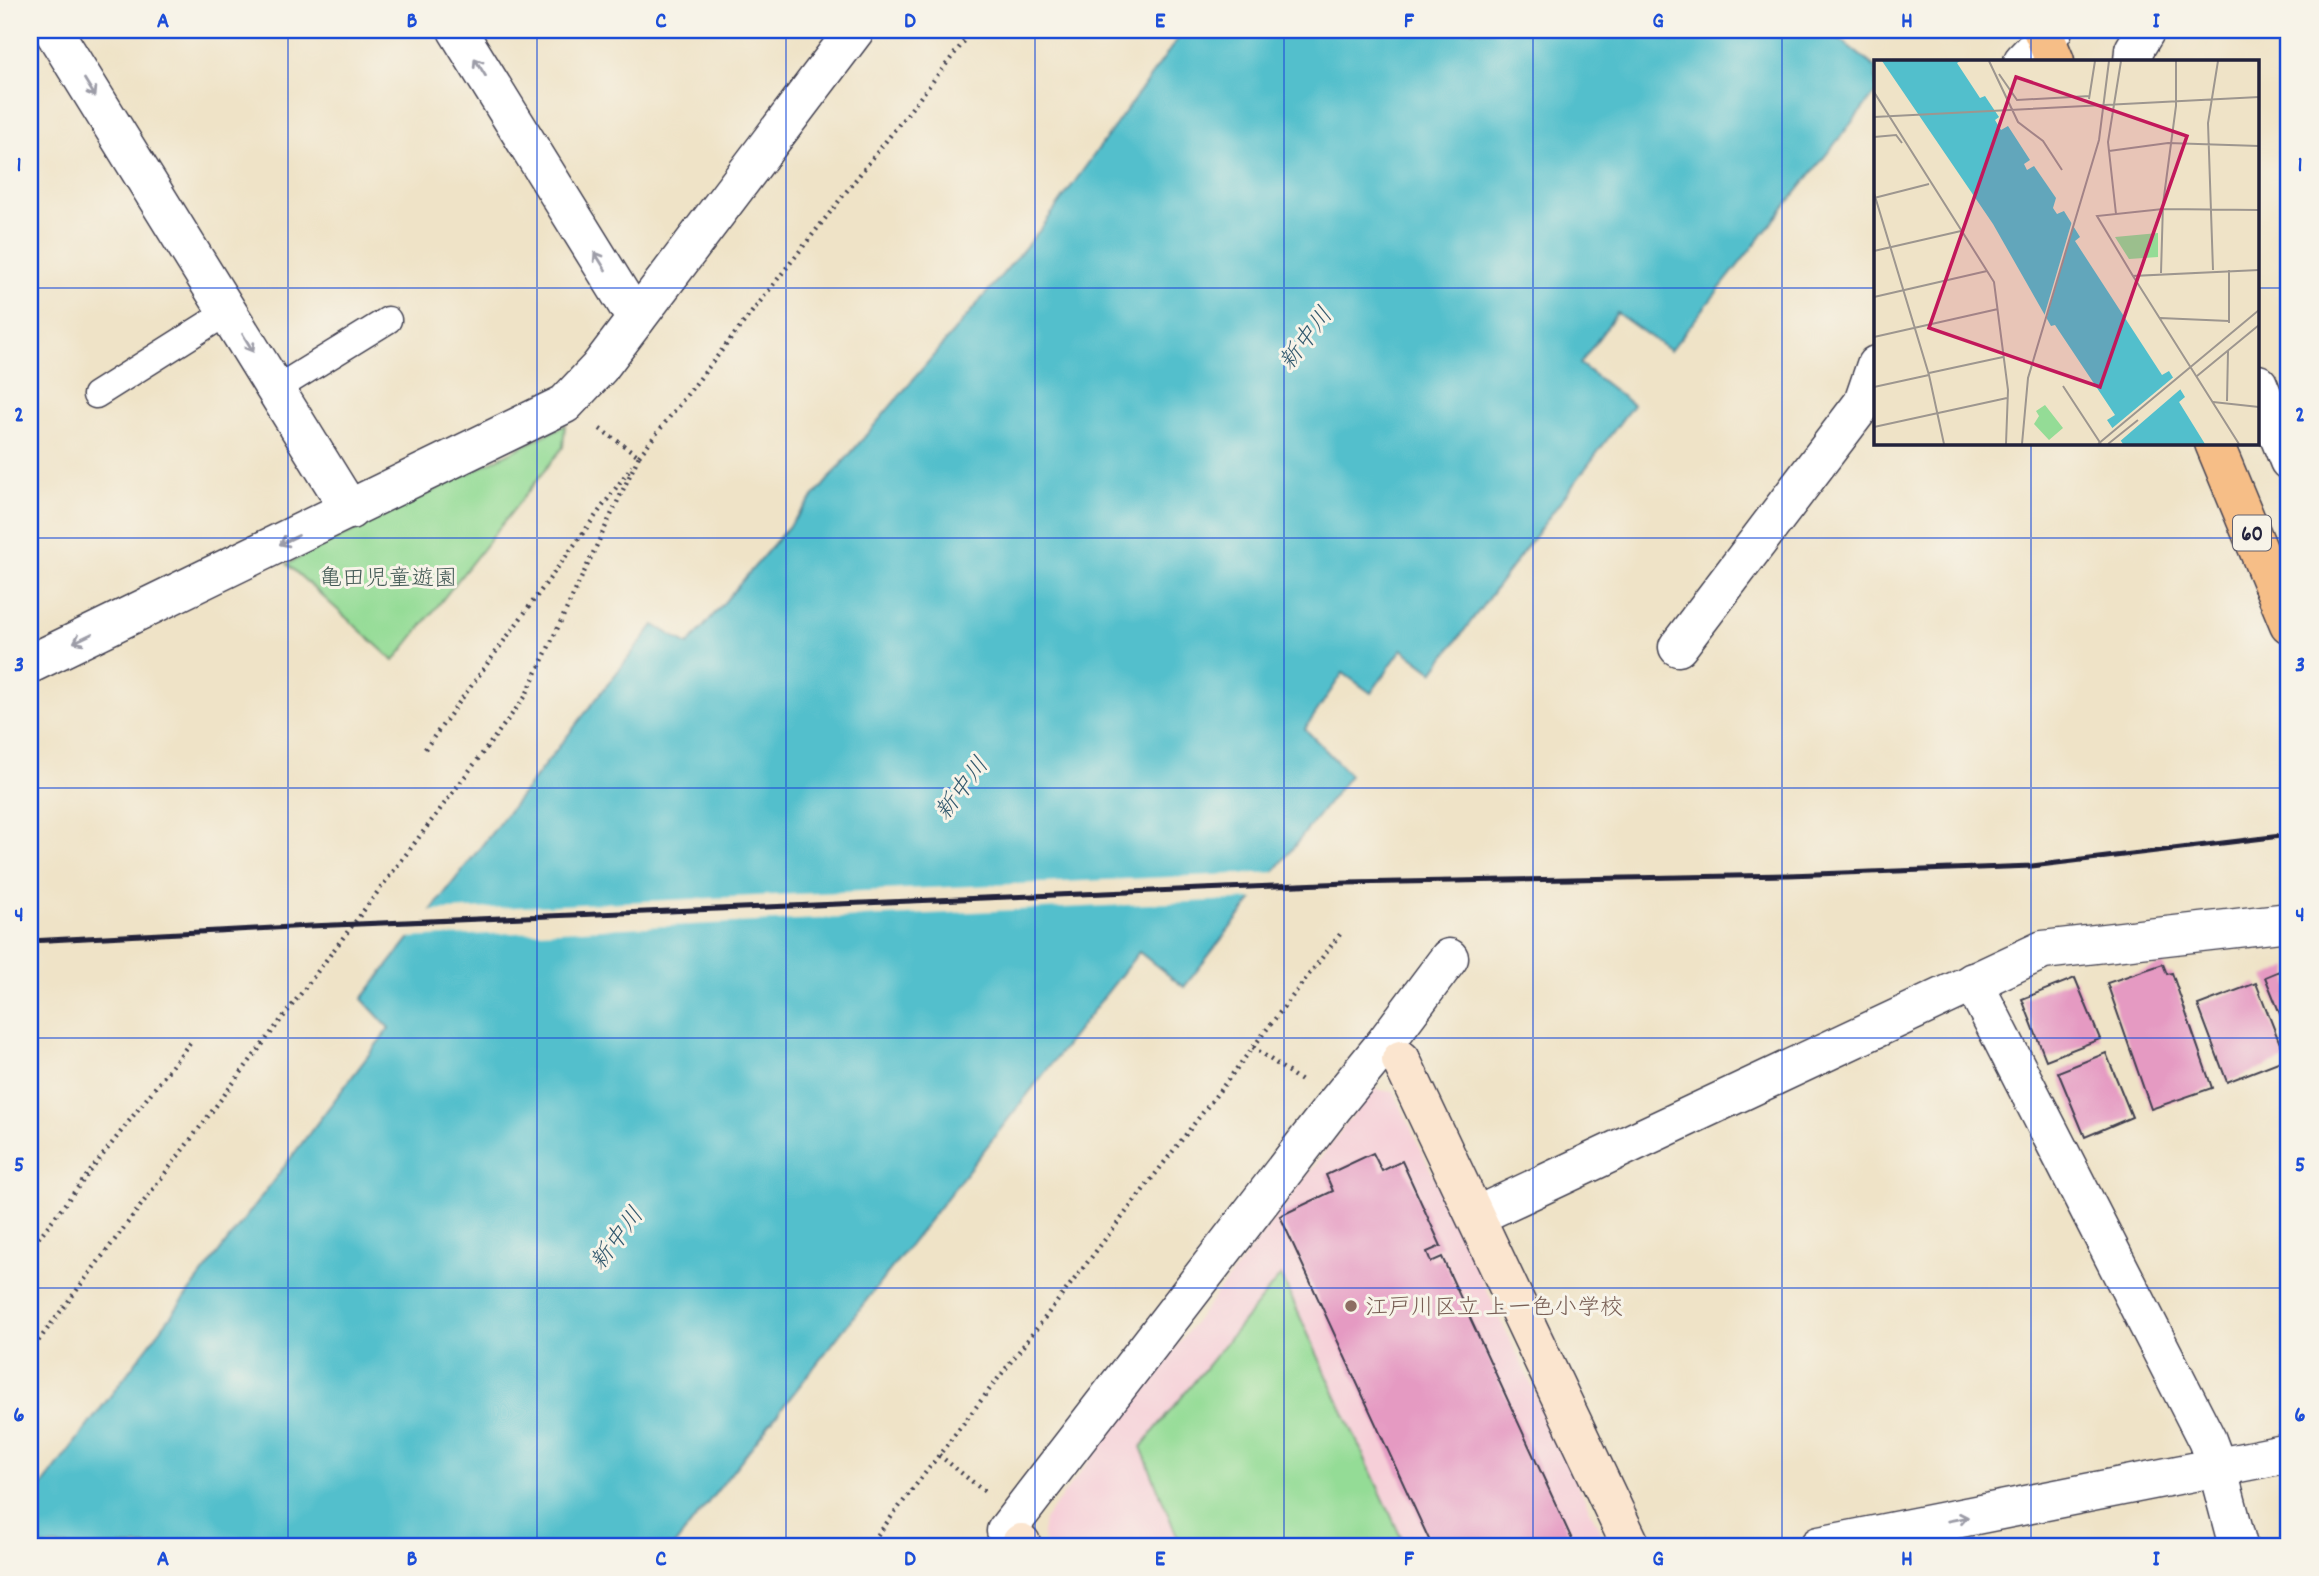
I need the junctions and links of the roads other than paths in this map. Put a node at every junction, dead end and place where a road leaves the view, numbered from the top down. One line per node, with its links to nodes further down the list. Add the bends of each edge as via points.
1 (53, 30): 6 (street, one-way to 6)
2 (457, 30): 7 (street, one-way to 2)
3 (855, 30): 7 (street)
4 (2146, 30): 5 (street)
5 (2133, 60)
6 (229, 311): 10 (street, one-way to 10); 12 (lane)
7 (636, 319): 15 (street, via 565,404)
8 (388, 320): 10 (lane)
9 (1874, 371): 17 (street, via 1863,403)
10 (276, 389): 15 (street)
11 (2260, 389): 14 (street)
12 (96, 395)
13 (2214, 444): 16 (main road, 60)
14 (2289, 461)
15 (350, 510): 18 (street, one-way to 18)
16 (2289, 624)
17 (1678, 647)
18 (30, 664)
19 (2289, 922): 21 (street, via 2043,950)
20 (1449, 958): 22 (street)
21 (1973, 982): 23 (street); 25 (street)
22 (1392, 1053): 23 (street); 26 (street, via 1334,1106)
23 (1476, 1216): 27 (street)
24 (2289, 1453): 25 (street)
25 (2217, 1467): 28 (street, one-way to 25); 29 (street)
26 (1012, 1537)
27 (1631, 1546)
28 (1819, 1546)
29 (2238, 1546)

